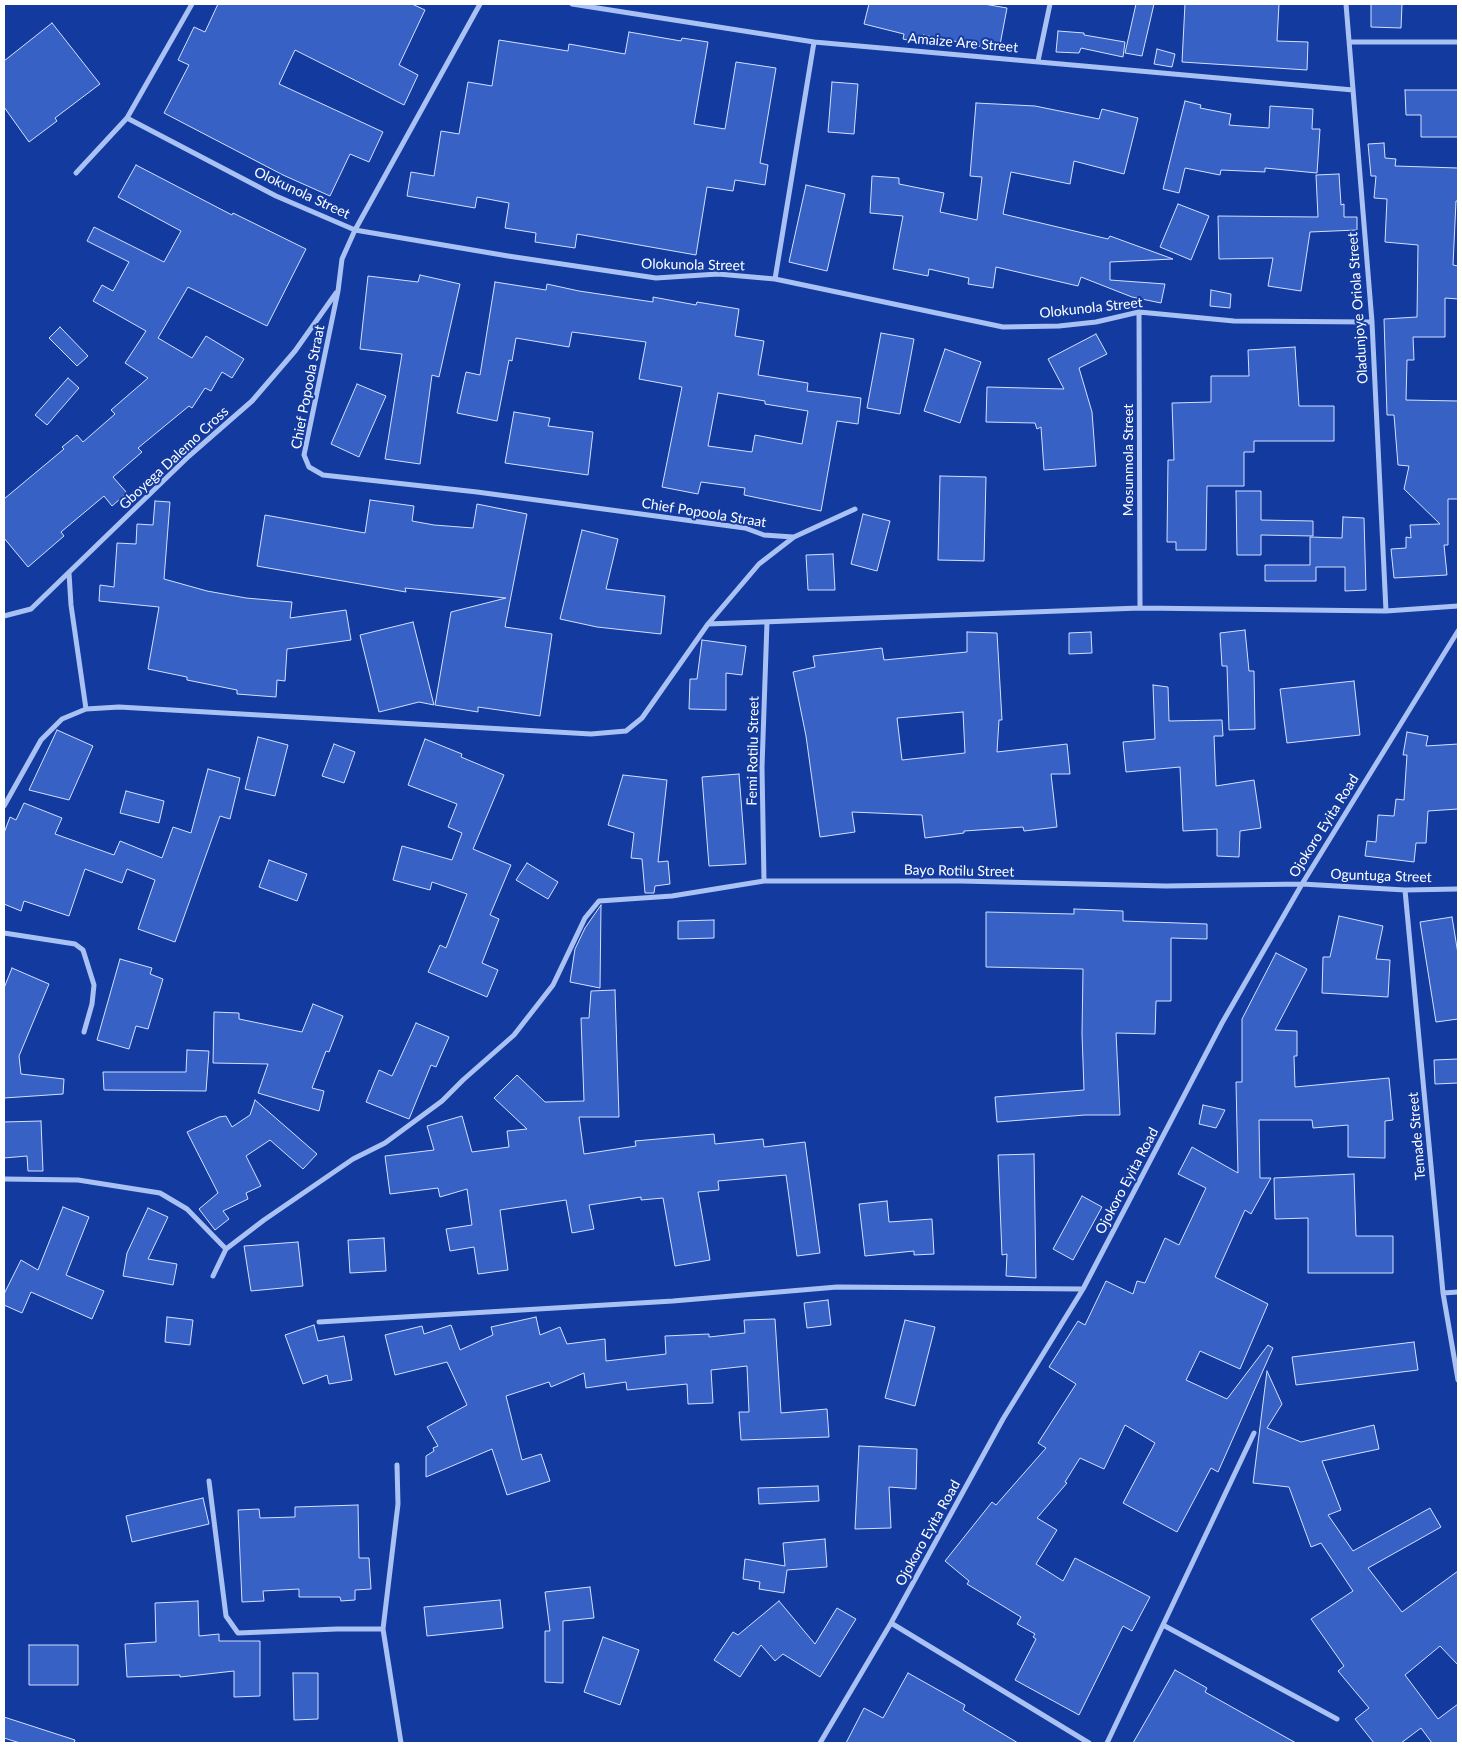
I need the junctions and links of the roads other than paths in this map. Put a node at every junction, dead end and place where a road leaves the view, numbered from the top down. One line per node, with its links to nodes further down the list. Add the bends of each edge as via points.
1 (192, 4): 11 (street)
2 (480, 4): 13 (street, Chief Popoola Straat)
3 (572, 4): 6 (street, Amaize Are Street)
4 (1050, 4): 9 (street)
5 (1346, 4): 7 (street, Oladunjoye Oriola Street)
6 (814, 42): 9 (street, Amaize Are Street); 14 (street)
7 (1350, 42): 8 (street); 10 (street, Oladunjoye Oriola Street)
8 (1458, 42)
9 (1038, 61): 10 (street, Amaize Are Street)
10 (1353, 90): 17 (street, Oladunjoye Oriola Street)
11 (127, 118): 12 (street); 13 (street, Olokunola Street, via 276,196)
12 (76, 173)
13 (355, 230): 14 (street, Olokunola Street, via 656,278 718,274); 15 (street, Chief Popoola Straat, via 342,259)
14 (775, 279): 16 (street, Olokunola Street, via 1003,327 1096,322)
15 (338, 291): 19 (street, Chief Popoola Straat, via 304,455 309,467 323,476 477,492); 20 (street, Gboyega Dalemo Cross, via 295,351 252,400 189,456)
16 (1139, 312): 17 (street, Olokunola Street, via 1234,321); 22 (street, Mosunmola Street)
17 (1372, 322): 23 (street, Oladunjoye Oriola Street)
18 (855, 509): 19 (street, Chief Popoola Straat)
19 (794, 537): 26 (street, Chief Popoola Straat, via 759,564)
20 (69, 573): 24 (street, Gboyega Dalemo Cross, via 31,610); 28 (street, via 70,605)
21 (1458, 606): 23 (street)
22 (1140, 608): 23 (street); 25 (street)
23 (1386, 611)
24 (4, 616)
25 (767, 622): 26 (street); 30 (street, Femi Rotilu Street, via 762,767)
26 (708, 624): 28 (street, Chief Popoola Straat, via 642,718 626,731 591,734 119,707)
27 (1458, 631): 31 (street, Ojokoro Eyita Road)
28 (86, 708): 29 (street, via 62,720 41,740)
29 (4, 806)
30 (764, 881): 31 (street, Bayo Rotilu Street, via 1166,886); 37 (street, Bayo Rotilu Street, via 672,896 599,901 592,906 553,985 514,1035 442,1101)
31 (1302, 884): 33 (street, Oguntuga Street); 39 (street, Ojokoro Eyita Road, via 1222,1023)
32 (1458, 889): 33 (street, Oguntuga Street)
33 (1405, 890): 40 (street, Temade Street)
34 (4, 933): 35 (street, via 75,944 83,950 94,985)
35 (84, 1032)
36 (4, 1179): 37 (street, via 78,1180 160,1194 187,1209)
37 (226, 1249): 38 (street)
38 (213, 1276)
39 (1083, 1289): 42 (street, via 837,1286 673,1302); 47 (street, Ojokoro Eyita Road, via 1003,1419)
40 (1443, 1292): 41 (street); 43 (street, Temade Street)
41 (1458, 1292)
42 (320, 1322)
43 (1458, 1380)
44 (1254, 1432): 48 (street)
45 (398, 1465): 49 (street, via 398,1504)
46 (209, 1481): 49 (street, via 226,1616 238,1633 337,1628)
47 (891, 1623): 52 (street, Ojokoro Eyita Road); 53 (street)
48 (1162, 1625): 50 (street); 54 (street)
49 (383, 1630): 51 (street)
50 (1338, 1719)
51 (400, 1743)
52 (820, 1743)
53 (1089, 1743)
54 (1107, 1743)

